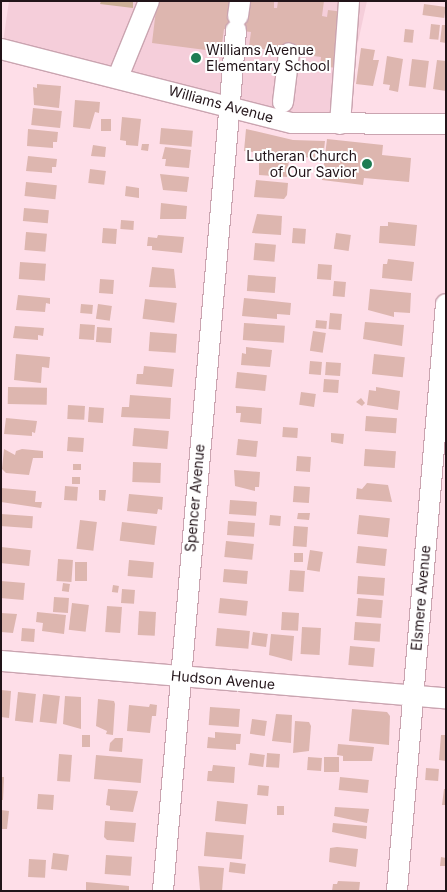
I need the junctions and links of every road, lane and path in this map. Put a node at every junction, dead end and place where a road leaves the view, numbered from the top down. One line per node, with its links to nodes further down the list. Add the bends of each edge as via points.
1 (149, 1): 7 (street)
2 (349, 1): 10 (street)
3 (238, 16): 9 (street, Spencer Avenue)
4 (2, 49): 6 (street); 7 (street, Williams Avenue)
5 (290, 53): 8 (street)
6 (1, 55)
7 (118, 77): 9 (street, Williams Avenue)
8 (283, 102)
9 (229, 105): 10 (street, Williams Avenue, via 292,123); 14 (street, Spencer Avenue)
10 (340, 124): 11 (street, Williams Avenue)
11 (446, 124)
12 (446, 304): 15 (street, Elsmere Avenue)
13 (1, 660): 14 (street, Hudson Avenue)
14 (180, 676): 15 (street, Hudson Avenue); 17 (street, Spencer Avenue)
15 (415, 696): 16 (street, Hudson Avenue); 18 (street, Elsmere Avenue)
16 (446, 698)
17 (163, 891)
18 (397, 891)

